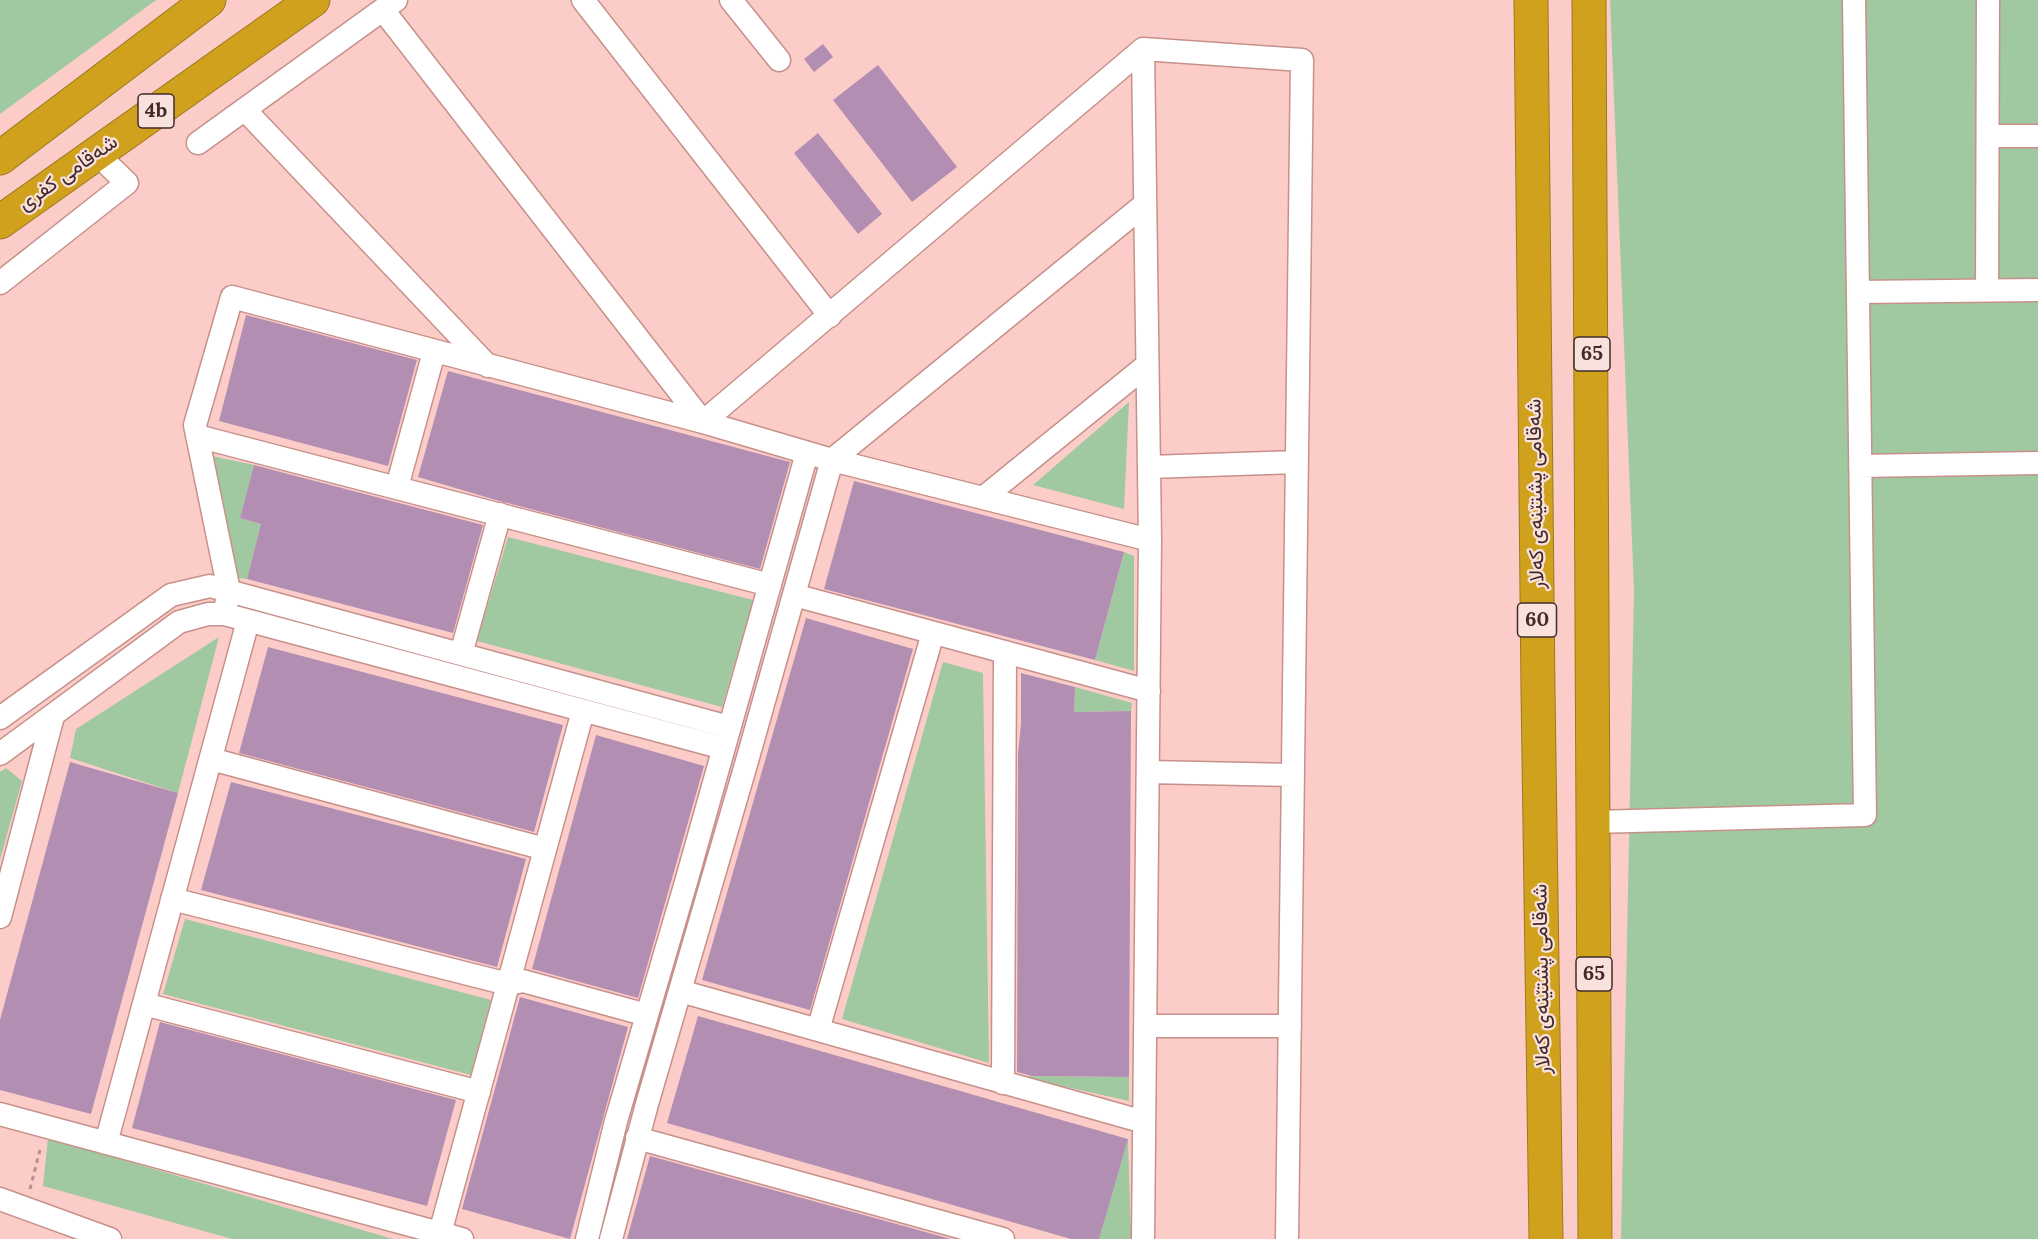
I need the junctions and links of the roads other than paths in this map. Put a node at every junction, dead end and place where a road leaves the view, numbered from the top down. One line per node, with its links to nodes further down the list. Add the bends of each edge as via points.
1 (209, 0): 17 (highway)
2 (313, 0): 16 (highway, شەقامی کفری / 4b)
3 (583, 0): 24 (street)
4 (731, 0): 11 (street)
5 (1531, 0): 84 (highway, شەقامی پشتێنەی کەلار / 60)
6 (1589, 0): 59 (highway, 65)
7 (1854, 0): 23 (street)
8 (1988, 0): 13 (street)
9 (389, 5): 12 (street); 28 (street)
10 (1143, 50): 18 (street); 24 (street); 32 (street, via 1302,60)
11 (779, 60)
12 (245, 110): 15 (street); 26 (street)
13 (1988, 136): 14 (street); 21 (street)
14 (2038, 136)
15 (198, 143)
16 (96, 153): 19 (highway, شەقامی کفری / 4b); 20 (street, via 128,183)
17 (0, 158)
18 (1145, 204): 27 (street); 31 (street)
19 (0, 222)
20 (0, 284)
21 (1987, 290): 22 (street); 23 (street)
22 (2038, 290)
23 (1858, 292): 34 (street)
24 (830, 316): 28 (street)
25 (434, 352): 26 (street); 29 (street, via 232,297 195,425); 36 (street)
26 (488, 366): 28 (street)
27 (1148, 366): 35 (street); 37 (street)
28 (703, 422): 30 (street)
29 (197, 436): 36 (street); 41 (street)
30 (807, 453): 31 (street); 40 (street)
31 (832, 460): 37 (street); 42 (street)
32 (1297, 462): 35 (street); 58 (street)
33 (2038, 463): 34 (street)
34 (1860, 466): 59 (street, via 1865,815)
35 (1149, 467): 39 (street)
36 (397, 487): 38 (street)
37 (983, 498): 39 (street)
38 (500, 514): 40 (street); 49 (street)
39 (1150, 540): 50 (street)
40 (770, 585): 54 (street)
41 (230, 591): 43 (street); 45 (street); 53 (street, via 210,586 171,595)
42 (794, 595): 46 (street); 64 (street)
43 (224, 614): 44 (street); 52 (street, via 179,622)
44 (249, 621): 47 (street); 56 (street)
45 (367, 628): 47 (street); 49 (street)
46 (933, 633): 48 (street); 69 (street)
47 (360, 651): 51 (street)
48 (1005, 652): 50 (street); 70 (street)
49 (461, 654): 54 (street)
50 (1149, 691): 57 (street)
51 (583, 711): 54 (street); 60 (street)
52 (53, 716): 55 (street); 62 (street)
53 (0, 718)
54 (726, 737): 66 (street)
55 (0, 754)
56 (211, 759): 60 (street); 61 (street)
57 (1148, 772): 58 (street); 67 (street)
58 (1293, 775): 68 (street)
59 (1593, 822): 85 (highway, 65)
60 (545, 849): 63 (street)
61 (172, 899): 63 (street); 65 (street)
62 (0, 917)
63 (508, 984): 66 (street, via 523,981); 71 (street)
64 (680, 991): 69 (street); 74 (street)
65 (144, 1004): 71 (street); 75 (street)
66 (647, 1015): 79 (street)
67 (1145, 1026): 68 (street); 73 (street)
68 (1290, 1026): 83 (street)
69 (818, 1030): 70 (street)
70 (1003, 1083): 73 (street)
71 (479, 1092): 77 (street)
72 (0, 1114): 75 (street)
73 (1144, 1122): 82 (street)
74 (638, 1138): 80 (street); 81 (street)
75 (106, 1143): 77 (street)
76 (0, 1199): 78 (street)
77 (451, 1236)
78 (110, 1239)
79 (587, 1239)
80 (611, 1239)
81 (1003, 1239)
82 (1143, 1239)
83 (1287, 1239)
84 (1546, 1239)
85 (1595, 1239)

